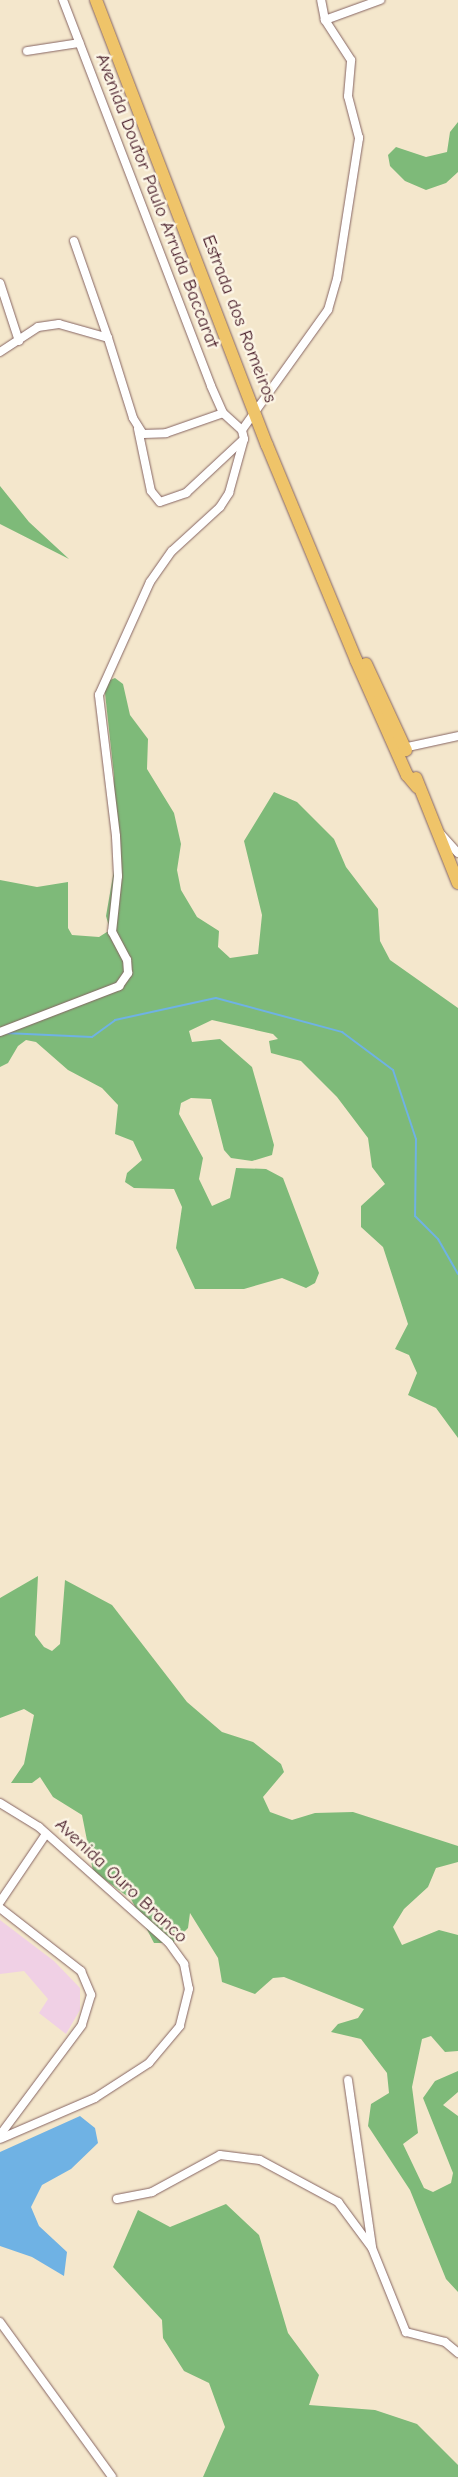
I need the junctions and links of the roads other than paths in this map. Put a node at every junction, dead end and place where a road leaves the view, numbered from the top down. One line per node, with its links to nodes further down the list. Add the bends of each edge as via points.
1 (63, 0): 6 (street, Avenida Doutor Paulo Arruda Baccarat)
2 (96, 0): 14 (main road, Estrada dos Romeiros)
3 (321, 0): 5 (street)
4 (380, 0): 5 (street)
5 (326, 20): 14 (street, via 351,60 348,96 358,138 337,279 328,310)
6 (79, 43): 7 (street); 13 (street, Avenida Doutor Paulo Arruda Baccarat)
7 (27, 51)
8 (74, 241): 10 (street)
9 (0, 283): 11 (street)
10 (108, 338): 11 (street, via 48,323); 15 (street)
11 (19, 341): 12 (street)
12 (0, 352)
13 (223, 413): 15 (street, via 156,435); 16 (street)
14 (255, 413): 16 (street); 19 (main road, Estrada dos Romeiros, via 354,649 369,669)
15 (137, 428): 17 (street, via 151,491 160,502 186,493)
16 (242, 430): 17 (street)
17 (244, 439): 23 (street, via 229,493 220,507 172,551 150,582 99,695 116,836 118,876 112,932 127,960 128,973 119,986)
18 (458, 736): 19 (street)
19 (400, 748): 20 (main road, Estrada dos Romeiros)
20 (435, 830): 21 (street); 22 (main road, Estrada dos Romeiros)
21 (458, 853)
22 (458, 883)
23 (0, 1032)
24 (0, 1802): 25 (street, Avenida Ouro Branco)
25 (46, 1834): 26 (street); 30 (street, Avenida Ouro Branco, via 169,1943 188,1976 188,2002 171,2039 133,2075 95,2098)
26 (0, 1902)
27 (0, 1908): 29 (street, via 81,1971 91,1995 82,2025)
28 (348, 2080): 32 (street)
29 (0, 2135)
30 (0, 2139)
31 (118, 2199): 32 (street, via 152,2192 220,2155 253,2159 338,2202)
32 (372, 2248): 34 (street, via 406,2332 445,2342)
33 (0, 2322): 35 (street)
34 (458, 2353)
35 (112, 2477)

